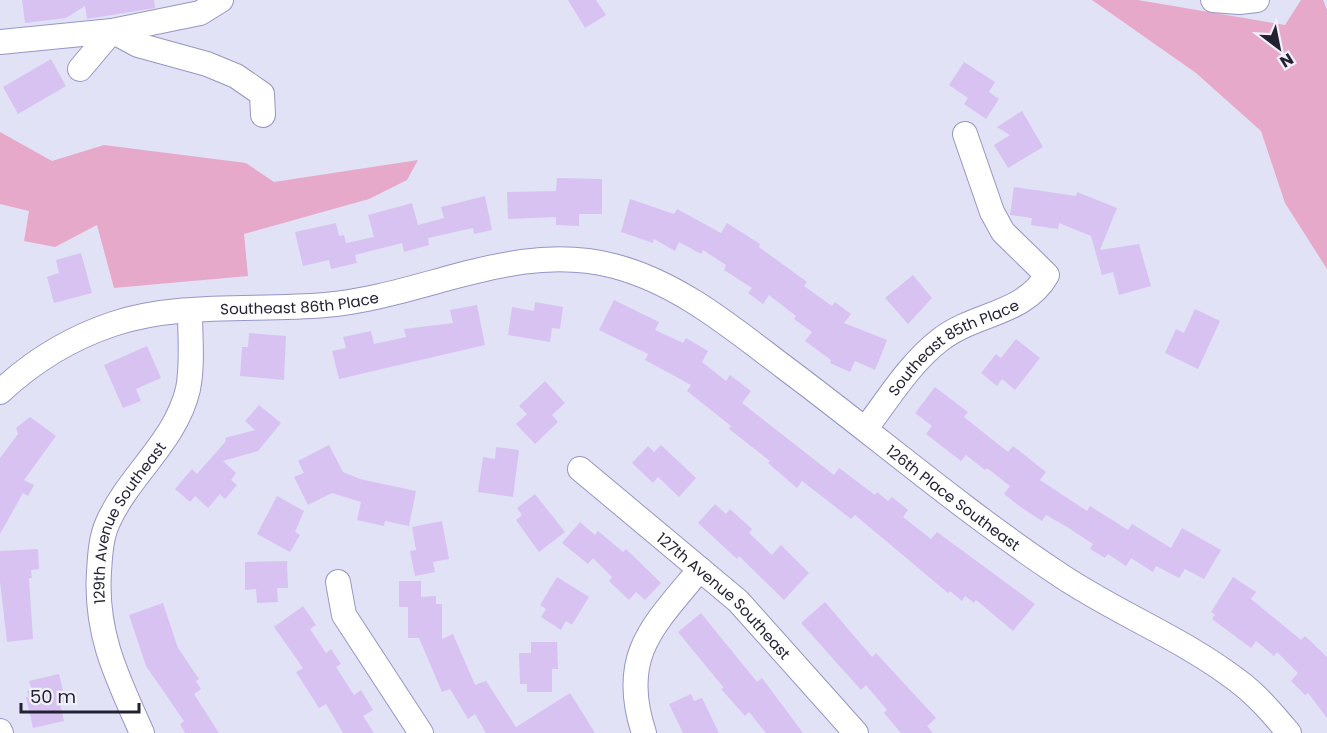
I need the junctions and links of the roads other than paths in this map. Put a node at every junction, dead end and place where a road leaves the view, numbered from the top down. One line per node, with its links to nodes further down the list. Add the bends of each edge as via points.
1 (221, 0): 4 (street, via 191,16)
2 (1214, 0): 3 (street)
3 (1257, 0)
4 (112, 31): 5 (street); 6 (street); 7 (street, via 138,45 236,76 262,94)
5 (0, 42)
6 (80, 69)
7 (262, 115)
8 (965, 134): 12 (street, Southeast 85th Place, via 992,212 1003,232 1047,275 1040,287 1018,305 970,323 940,340 917,362)
9 (616, 266): 10 (street, Southeast 86th Place, via 576,259 537,260 475,269 328,305); 12 (street, 126th Place Southeast, via 664,284 706,308)
10 (190, 312): 11 (street, Southeast 86th Place, via 115,323 80,337 40,360); 16 (street, 129th Avenue Southeast, via 188,390 157,449 120,500 107,524 100,551 99,619 106,650)
11 (0, 392)
12 (866, 428): 20 (street, 126th Place Southeast, via 958,503 1057,574 1238,681)
13 (580, 469): 14 (street, 127th Avenue Southeast)
14 (700, 569): 18 (street, via 649,630 640,648 635,699); 19 (street, 127th Avenue Southeast, via 738,601)
15 (338, 582): 17 (street, via 344,615)
16 (142, 733)
17 (421, 733)
18 (644, 733)
19 (856, 733)
20 (1289, 733)

